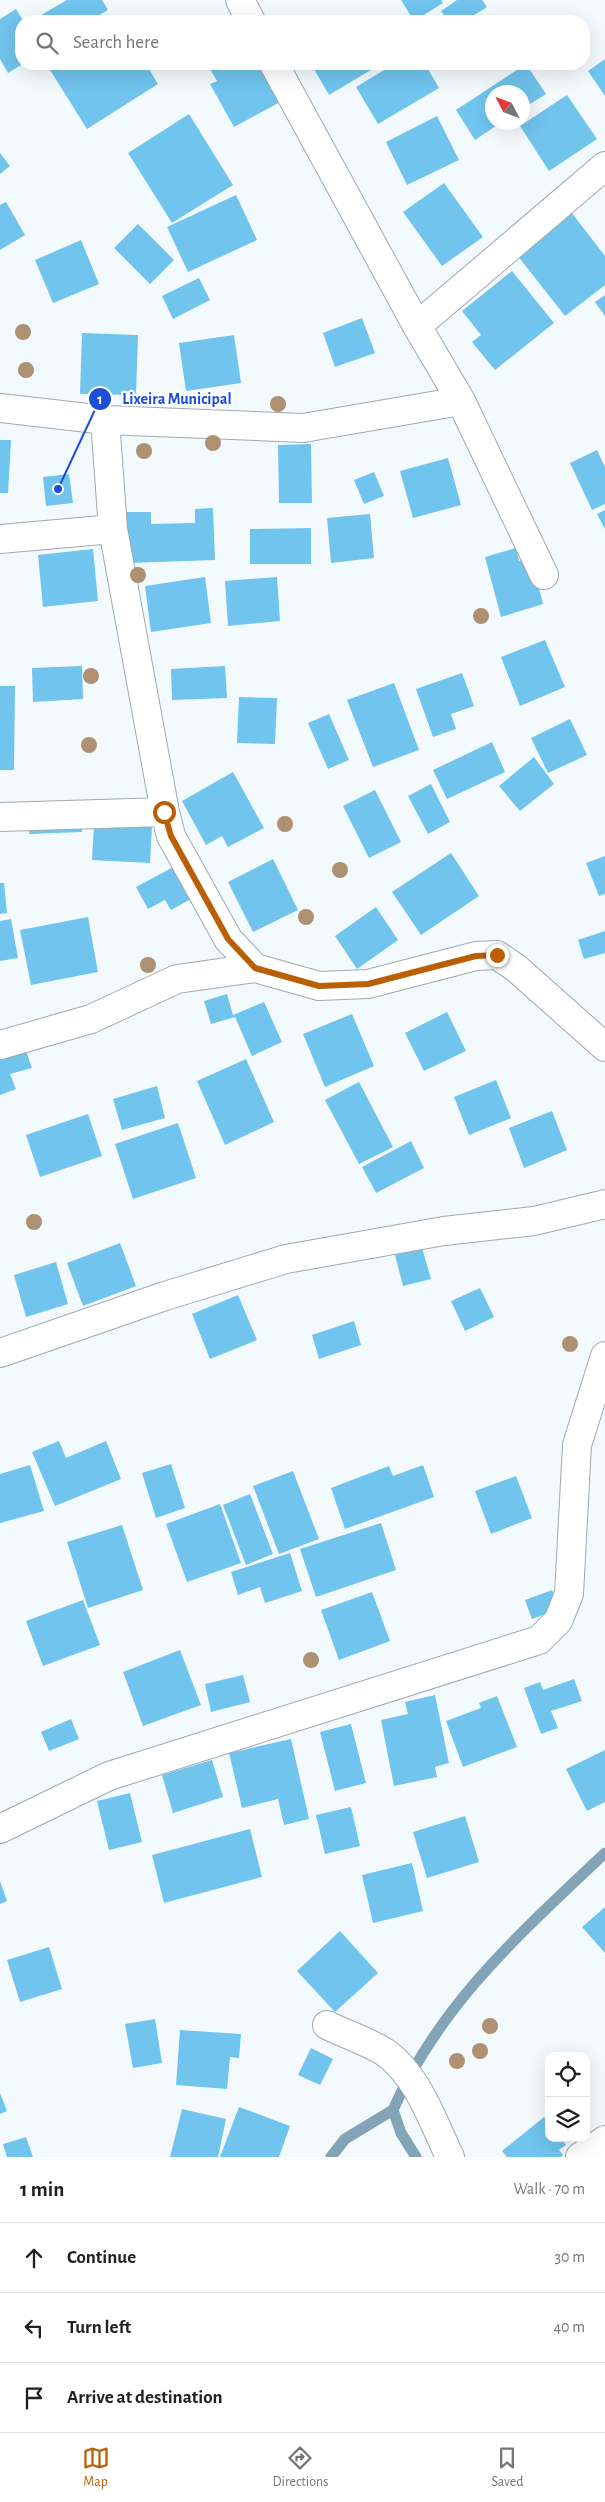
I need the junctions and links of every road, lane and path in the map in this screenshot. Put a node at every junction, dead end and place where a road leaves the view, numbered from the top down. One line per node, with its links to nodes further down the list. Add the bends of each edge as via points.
1 (240, 0): 2 (street)
2 (248, 15)
3 (277, 70): 5 (street)
4 (605, 166): 5 (street)
5 (417, 326): 6 (street)
6 (461, 401): 8 (street, via 302,428); 11 (street)
7 (0, 408): 8 (street)
8 (105, 420): 9 (street)
9 (113, 529): 10 (street); 12 (street)
10 (0, 539)
11 (544, 575)
12 (164, 812): 13 (street); 14 (street, via 171,836 228,939)
13 (0, 817)
14 (255, 968): 15 (street, via 177,979 91,1019); 16 (street, via 319,986 368,984 476,956 497,955)
15 (0, 1045)
16 (605, 1046)
17 (605, 1204): 18 (street, via 534,1221 444,1232 286,1259 165,1296)
18 (0, 1353)
19 (605, 1356): 20 (street, via 577,1445 570,1594 558,1621 539,1640 109,1776)
20 (0, 1829)
21 (327, 2025): 23 (street, via 383,2052 405,2073)
22 (605, 2140): 24 (street)
23 (450, 2157)
24 (580, 2157)

